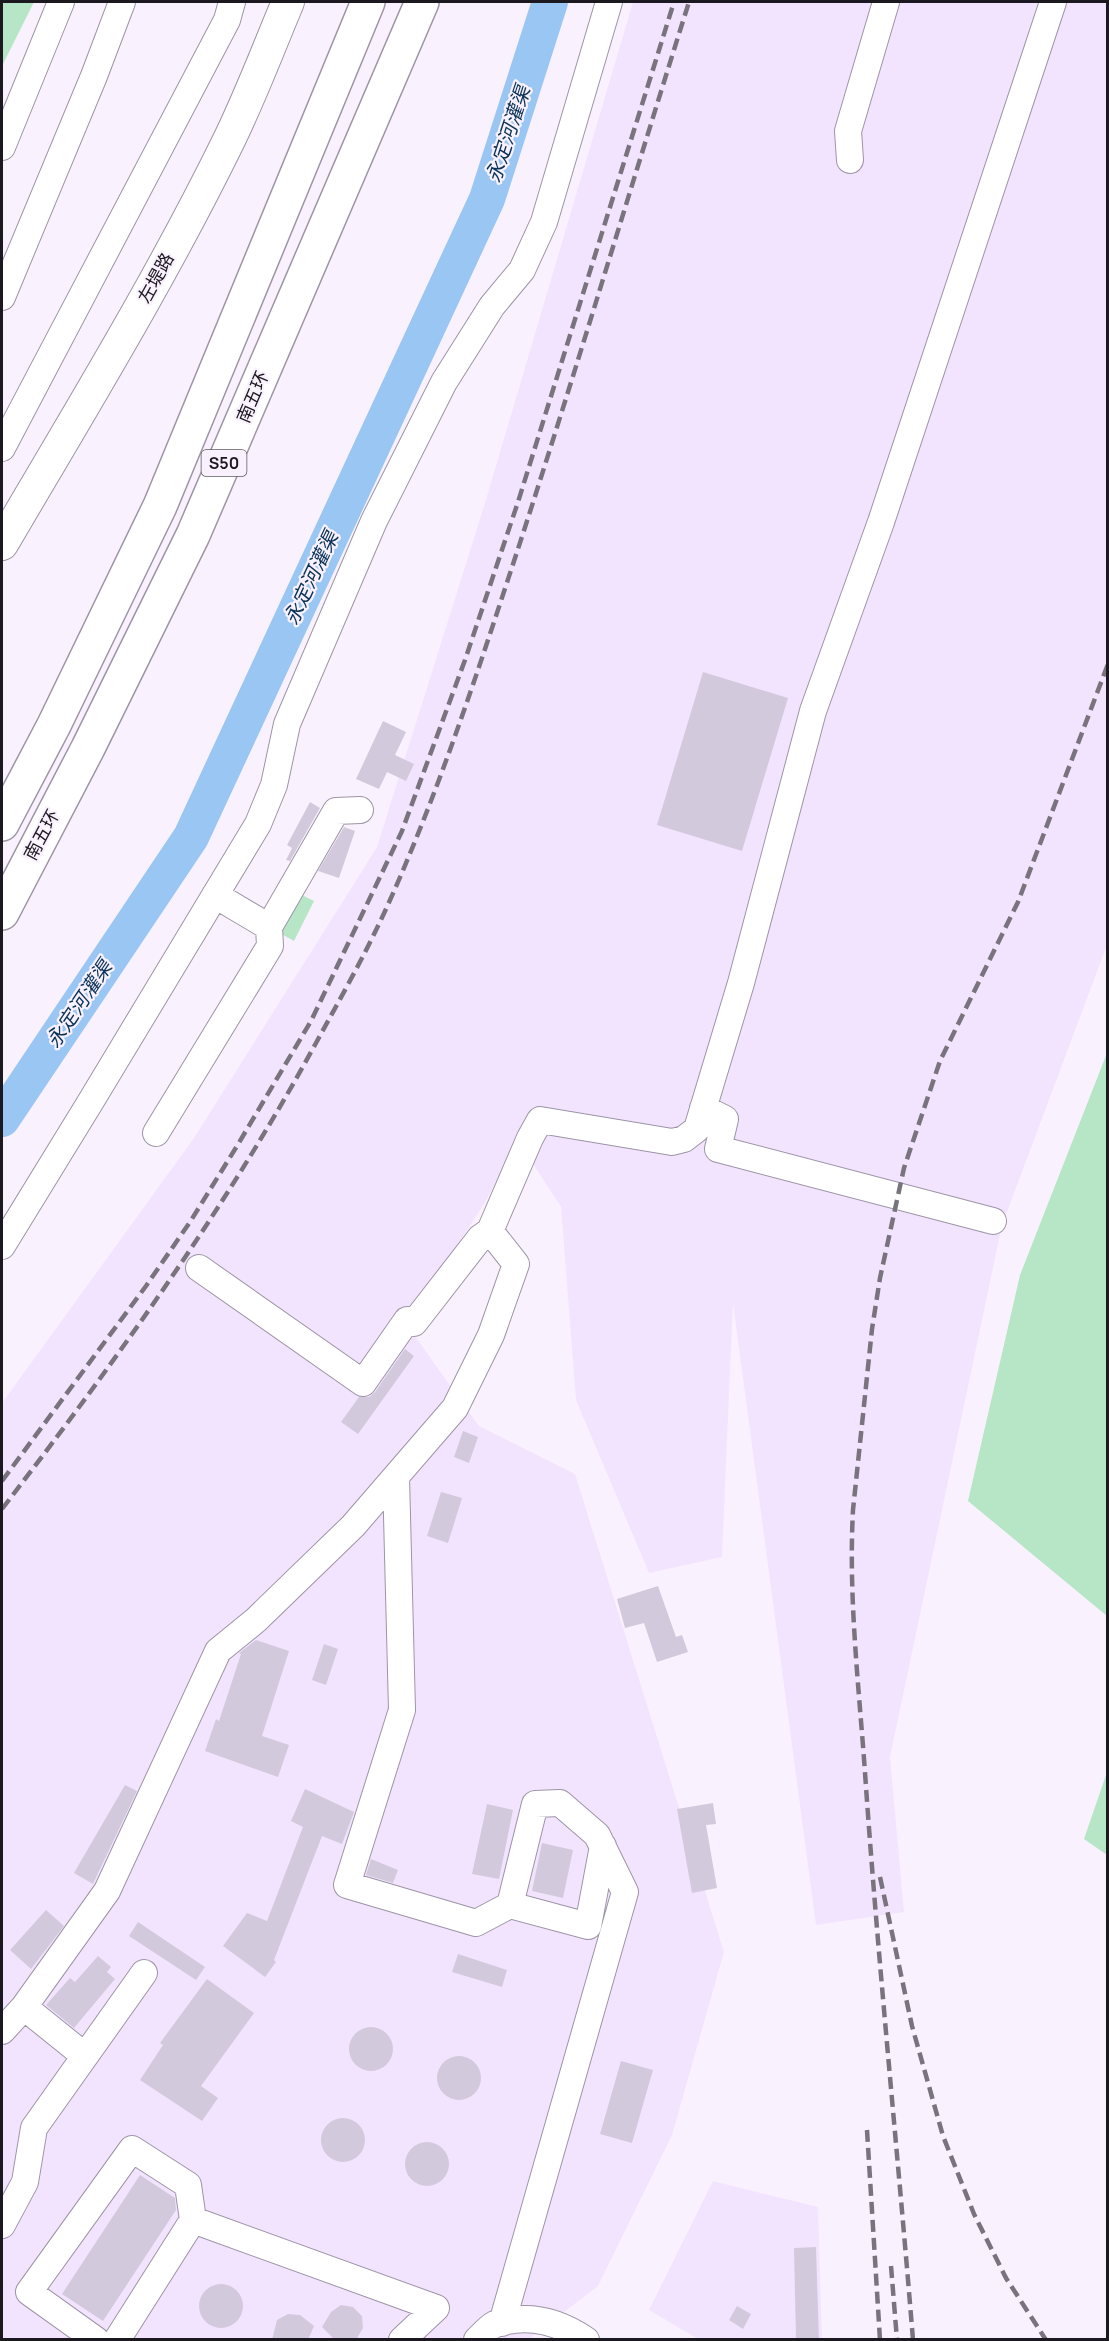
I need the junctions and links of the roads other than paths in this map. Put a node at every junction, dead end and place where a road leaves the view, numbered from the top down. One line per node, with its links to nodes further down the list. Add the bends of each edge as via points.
1 (61, 2): 10 (street)
2 (122, 2): 12 (street)
3 (232, 2): 13 (street, via 227,20)
4 (288, 2): 15 (main road, 左堤路, via 230,138 179,236)
5 (368, 2): 17 (highway, S50, via 160,506)
6 (422, 2): 19 (highway, 南五环 / S50, via 193,535)
7 (609, 2): 18 (street, via 544,222 522,270 492,306 444,382 374,520 287,724 274,785 258,824)
8 (886, 2): 11 (street, via 848,131)
9 (1053, 2): 21 (street, via 970,225 881,522 813,711 741,983)
10 (2, 147)
11 (849, 160)
12 (2, 297)
13 (9, 414): 14 (street)
14 (2, 448)
15 (2, 544)
16 (360, 810): 20 (street, via 336,811)
17 (2, 824)
18 (215, 895): 20 (street); 25 (street)
19 (2, 913)
20 (270, 927): 22 (street, via 270,946)
21 (703, 1108): 23 (street, via 725,1119 718,1149); 24 (street, via 697,1129 672,1142 540,1120)
22 (156, 1133)
23 (993, 1221)
24 (490, 1231): 26 (street, via 480,1238 414,1323 407,1320 363,1383); 27 (street, via 516,1264 491,1335 455,1408)
25 (2, 1246)
26 (198, 1268)
27 (396, 1477): 29 (street, via 402,1710 347,1885 476,1923); 31 (street, via 353,1526 256,1620 218,1651 107,1891)
28 (603, 1846): 29 (street, via 588,1926); 29 (street, via 597,1834 560,1803 535,1804); 36 (street, via 625,1892)
29 (510, 1905)
30 (144, 1973): 33 (street)
31 (24, 2007): 32 (street); 33 (street)
32 (2, 2031)
33 (85, 2056): 35 (street, via 34,2128 25,2182)
34 (193, 2220): 37 (street, via 188,2185 132,2149 29,2292); 38 (street); 39 (street, via 436,2308)
35 (2, 2225)
36 (502, 2323): 40 (street); 41 (street, via 535,2318 568,2328)
37 (96, 2340)
38 (117, 2340)
39 (402, 2340)
40 (477, 2340)
41 (586, 2340)

